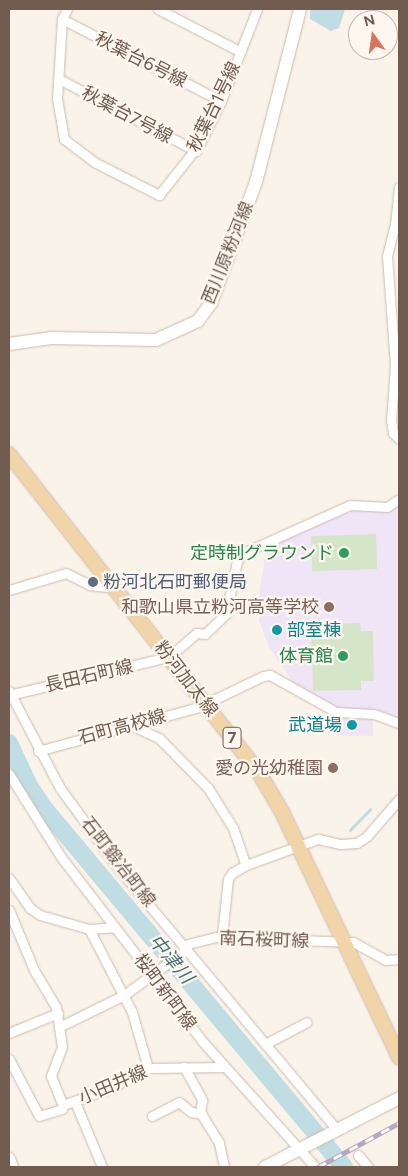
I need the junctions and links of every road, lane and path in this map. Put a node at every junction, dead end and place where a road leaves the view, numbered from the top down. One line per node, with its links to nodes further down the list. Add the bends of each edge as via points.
1 (67, 9): 5 (street, 秋葉台1号線)
2 (158, 9): 6 (street)
3 (257, 9): 6 (street, 秋葉台1号線)
4 (300, 9): 11 (main road, 西川原粉河線, via 256,182 211,303 198,321 156,340 51,338)
5 (62, 19): 7 (street, 秋葉台1号線); 8 (street, 秋葉台6号線)
6 (241, 52): 8 (street, 秋葉台1号線)
7 (59, 79): 9 (street, 秋葉台7号線); 9 (street, 秋葉台1号線, via 57,98 64,139 96,163 159,195)
8 (221, 101): 9 (street, 秋葉台1号線)
9 (196, 151)
10 (399, 187): 12 (street, via 387,256 395,366 391,420 393,433)
11 (13, 342)
12 (399, 439)
13 (9, 454): 15 (main road, 粉河加太線 / 7)
14 (399, 499): 17 (street, via 387,507 350,505 244,553 237,561 226,614 205,634 197,633)
15 (113, 588): 16 (street, via 90,584 66,573); 17 (main road, 粉河加太線 / 7)
16 (9, 590)
17 (169, 657): 18 (street, 長田石町線); 19 (main road, 粉河加太線 / 7)
18 (9, 693): 22 (street, 石町鍛冶町線)
19 (209, 702): 20 (street, 石町高校線, via 263,676 276,678 336,712 374,714); 21 (street, 石町高校線); 26 (main road, 粉河加太線 / 7, via 258,771)
20 (399, 723)
21 (130, 725): 22 (street, 石町高校線); 27 (street, via 158,738 208,788 233,828)
22 (38, 751): 36 (street, 石町鍛冶町線, via 60,788 119,868)
23 (9, 774): 24 (street, 桜町新町線)
24 (12, 788): 32 (street, 桜町新町線)
25 (399, 799): 26 (street, via 357,843 340,844 318,839)
26 (298, 846): 27 (street); 35 (main road, 粉河加太線 / 7)
27 (246, 865): 34 (street, via 228,879)
28 (9, 878): 29 (street)
29 (23, 899): 30 (street); 33 (street, via 40,915)
30 (9, 906)
31 (9, 910): 40 (street, 小田井線, via 34,970)
32 (115, 927): 33 (street); 38 (street, 桜町新町線)
33 (89, 929): 39 (street)
34 (222, 936): 35 (street, 南石桜町線); 36 (street, 南石桜町線)
35 (345, 944): 37 (street, 南石桜町線, via 353,942 385,960); 45 (main road, 粉河加太線 / 7)
36 (187, 949): 38 (street, 南石桜町線); 44 (street, 石町鍛冶町線)
37 (399, 959)
38 (154, 973): 39 (street, 南石桜町線); 48 (street, 桜町新町線)
39 (124, 995): 42 (street, 南石桜町線); 49 (street)
40 (58, 1013): 42 (street, 小田井線); 43 (street)
41 (307, 1022): 44 (street)
42 (61, 1026): 52 (street, 小田井線, via 62,1047 51,1076)
43 (9, 1033)
44 (265, 1044): 55 (street, 石町鍛冶町線)
45 (399, 1057)
46 (9, 1061): 52 (street, via 39,1116 62,1109)
47 (184, 1067): 48 (street, 小田井線); 49 (street, 小田井線); 53 (street, via 202,1100)
48 (225, 1067): 56 (street, 桜町新町線)
49 (148, 1068): 51 (street, 小田井線, via 111,1088)
50 (399, 1098): 55 (main road)
51 (75, 1102): 52 (street, 小田井線); 60 (street)
52 (63, 1105)
53 (202, 1114): 54 (street, via 191,1112 178,1102); 61 (street, via 219,1144)
54 (152, 1116)
55 (336, 1130): 56 (main road)
56 (302, 1148): 62 (main road); 63 (street, 桜町新町線)
57 (358, 1155): 64 (street)
58 (9, 1159): 59 (main road)
59 (12, 1167)
60 (102, 1167)
61 (224, 1167)
62 (265, 1167)
63 (315, 1167)
64 (368, 1167)

